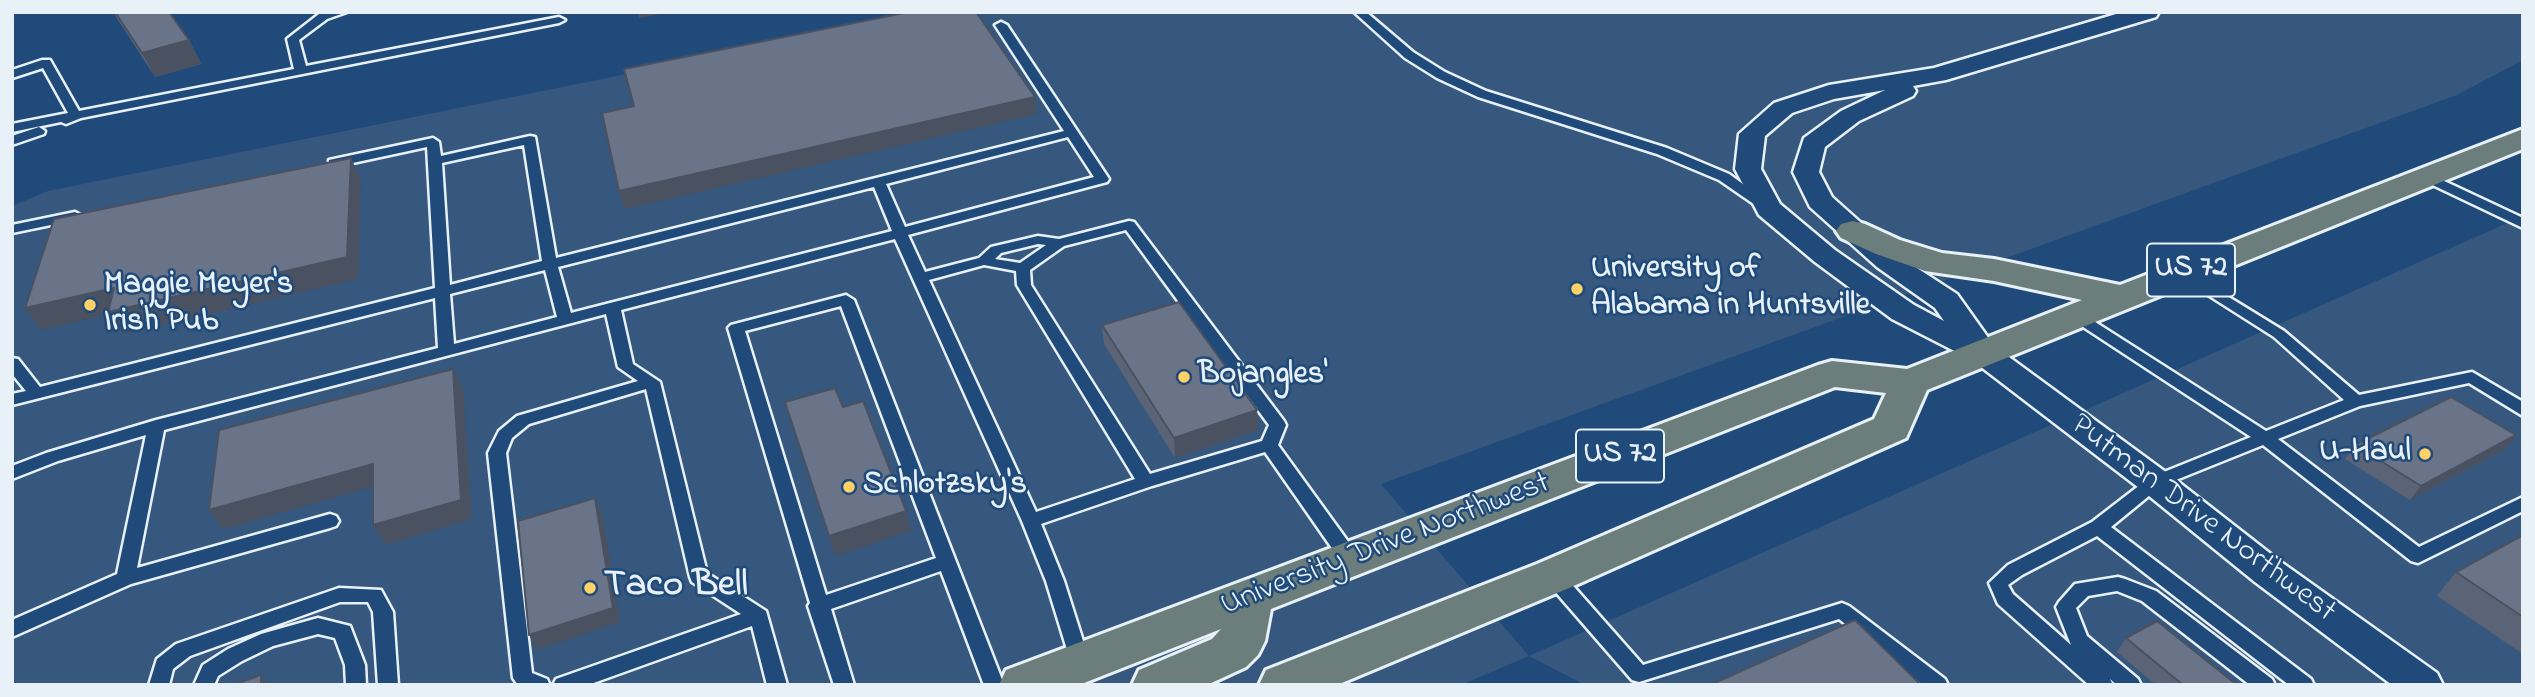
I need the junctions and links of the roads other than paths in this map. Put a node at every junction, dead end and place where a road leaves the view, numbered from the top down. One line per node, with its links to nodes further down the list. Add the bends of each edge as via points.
1 (342, 12): 6 (lane, via 323,16 293,39)
2 (1359, 12): 19 (lane, via 1441,75 1482,94 1662,151 1724,177)
3 (2148, 12): 8 (street)
4 (559, 20): 6 (lane)
5 (1000, 25): 12 (lane)
6 (301, 71): 9 (lane)
7 (12, 74): 9 (lane, via 46,63)
8 (1937, 75): 19 (street, via 1829,92 1783,108 1752,134 1748,169); 23 (street, via 1850,116 1813,144 1805,172 1820,201)
9 (76, 116): 11 (lane); 14 (lane)
10 (2523, 119): 18 (highway)
11 (12, 128)
12 (1070, 133): 17 (lane); 24 (lane, via 1102,179)
13 (2523, 138): 18 (highway, University Drive Northwest / US 72)
14 (12, 141)
15 (435, 161): 16 (lane, via 433,142); 27 (lane, via 530,140); 31 (lane)
16 (325, 165)
17 (879, 181): 24 (lane); 27 (lane)
18 (2412, 182): 21 (lane); 29 (highway, University Drive Northwest / US 72)
19 (1769, 209): 37 (street, via 1903,312)
20 (94, 212): 22 (lane)
21 (2523, 224)
22 (12, 229)
23 (1853, 231): 32 (highway, via 1938,263); 37 (street, via 1886,261 1946,301)
24 (900, 233): 30 (lane); 33 (lane)
25 (1059, 243): 26 (lane, via 1038,240 996,250); 28 (lane); 47 (lane, via 1129,225 1278,425)
26 (984, 261): 28 (lane); 30 (lane)
27 (550, 263): 31 (lane); 35 (lane)
28 (1023, 268): 49 (lane, via 1024,285)
29 (2183, 273): 32 (highway, University Drive Northwest / US 72); 43 (lane, via 2279,334)
30 (921, 277): 53 (lane)
31 (441, 291): 36 (lane); 41 (lane)
32 (2123, 297): 34 (highway, University Drive Northwest / US 72)
33 (612, 306): 35 (lane); 39 (lane, via 626,367)
34 (2076, 316): 37 (highway, University Drive Northwest / US 72); 46 (lane)
35 (565, 318): 36 (lane)
36 (446, 349): 45 (lane)
37 (1983, 354): 40 (highway, University Drive Northwest / US 72); 50 (street, Putman Drive Northwest)
38 (12, 363): 41 (lane)
39 (652, 382): 61 (lane, via 699,577); 69 (lane, via 523,420 505,435 496,453 523,678)
40 (1910, 382): 55 (highway, University Drive Northwest / US 72, via 1832,374); 57 (highway, US 72, via 1891,428)
41 (36, 393): 42 (lane)
42 (12, 400)
43 (2356, 401): 44 (lane, via 2472,377); 46 (lane)
44 (2523, 410)
45 (156, 425): 48 (lane); 58 (lane)
46 (2265, 438): 50 (lane); 51 (lane, via 2418,556)
47 (1269, 445): 49 (lane); 55 (lane)
48 (12, 473)
49 (1146, 482): 53 (lane)
50 (2155, 482): 54 (lane); 64 (street, Putman Drive Northwest)
51 (2523, 503)
52 (330, 521): 58 (lane)
53 (1031, 521): 63 (lane, via 1055,581)
54 (2098, 527): 78 (lane, via 1998,583 2005,599); 81 (lane)
55 (1350, 559): 59 (highway, University Drive Northwest / US 72)
56 (947, 561): 60 (lane); 60 (lane, via 846,300 736,328); 73 (lane)
57 (1553, 576): 76 (highway, US 72); 77 (lane, via 1639,674 1842,611)
58 (126, 579): 62 (lane)
59 (1248, 600): 63 (highway, University Drive Northwest / US 72); 75 (highway, via 1241,640 1229,653)
60 (818, 606): 72 (lane)
61 (758, 615): 70 (lane); 71 (lane)
62 (12, 629)
63 (1083, 675): 74 (highway, University Drive Northwest / US 72)
64 (2409, 681)
65 (159, 685): 68 (lane, via 164,665 183,650 339,595 374,595 383,612)
66 (204, 685): 67 (lane, via 210,671 235,655 318,626 344,632)
67 (356, 685)
68 (388, 685)
69 (540, 685)
70 (563, 685)
71 (777, 685)
72 (844, 685)
73 (994, 685)
74 (1024, 685)
75 (1157, 685)
76 (1284, 685)
77 (1938, 685)
78 (2103, 685)
79 (2132, 685): 80 (lane, via 2079,641 2066,607 2082,589 2118,584 2149,596)
80 (2265, 685)
81 (2304, 685)

